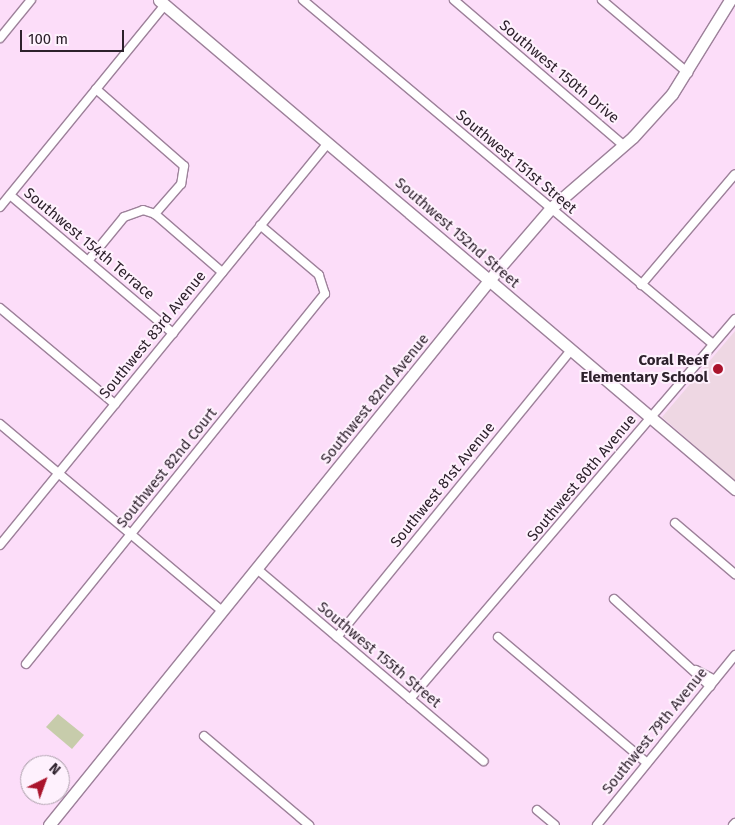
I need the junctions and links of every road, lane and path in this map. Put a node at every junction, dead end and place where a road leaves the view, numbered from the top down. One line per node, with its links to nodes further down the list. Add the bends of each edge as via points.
1 (31, 0): 7 (street)
2 (454, 0): 11 (street, Southwest 150th Drive)
3 (602, 0): 8 (street)
4 (730, 0): 8 (street, Southwest 82nd Avenue)
5 (305, 1): 15 (street, Southwest 151st Street)
6 (162, 2): 9 (street); 10 (street, Southwest 152nd Street)
7 (0, 38)
8 (688, 73): 11 (street, Southwest 82nd Avenue, via 656,113)
9 (96, 89): 13 (street); 16 (street, via 185,170 181,184)
10 (328, 143): 17 (street, Southwest 83rd Avenue); 20 (street, Southwest 152nd Street)
11 (623, 145): 15 (street, Southwest 82nd Avenue)
12 (735, 174): 21 (street)
13 (10, 195): 14 (street); 18 (street, Southwest 154th Terrace)
14 (0, 207)
15 (551, 208): 20 (street, Southwest 82nd Avenue); 21 (street, Southwest 151st Street)
16 (155, 214): 18 (street, via 139,210 127,215); 19 (street)
17 (260, 225): 19 (street, Southwest 83rd Avenue); 33 (street, Southwest 82nd Court, via 319,275 326,288 320,303)
18 (88, 261): 24 (street, Southwest 154th Terrace)
19 (222, 272): 24 (street, Southwest 83rd Avenue)
20 (489, 280): 26 (street, Southwest 152nd Street); 35 (street, Southwest 82nd Avenue)
21 (641, 285): 25 (street, Southwest 151st Street)
22 (0, 308): 27 (street)
23 (735, 319): 25 (street, Southwest 80th Avenue)
24 (173, 333): 27 (street, Southwest 83rd Avenue)
25 (713, 344): 28 (street, Southwest 80th Avenue)
26 (571, 350): 28 (street, Southwest 152nd Street); 39 (street, Southwest 81st Avenue)
27 (115, 404): 30 (street, Southwest 83rd Avenue)
28 (651, 418): 31 (street, Southwest 152nd Street); 44 (street, Southwest 80th Avenue, via 544,547 505,583)
29 (0, 424): 30 (street)
30 (58, 473): 33 (street); 34 (street, Southwest 83rd Avenue)
31 (735, 489)
32 (675, 522): 36 (street)
33 (131, 535): 38 (street); 42 (street, Southwest 82nd Court)
34 (0, 545)
35 (257, 569): 38 (street, Southwest 82nd Avenue); 39 (street, Southwest 155th Street)
36 (735, 574)
37 (614, 599): 43 (street)
38 (222, 611): 49 (street, Southwest 82nd Avenue)
39 (337, 637): 44 (street, Southwest 155th Street)
40 (498, 637): 47 (street)
41 (735, 655): 43 (street, Southwest 79th Avenue)
42 (26, 664)
43 (712, 683): 47 (street, Southwest 79th Avenue)
44 (410, 699): 46 (street, Southwest 155th Street)
45 (204, 736): 50 (street)
46 (483, 761)
47 (647, 764): 52 (street, Southwest 79th Avenue)
48 (538, 810): 51 (street)
49 (49, 825)
50 (309, 825)
51 (555, 825)
52 (597, 825)

